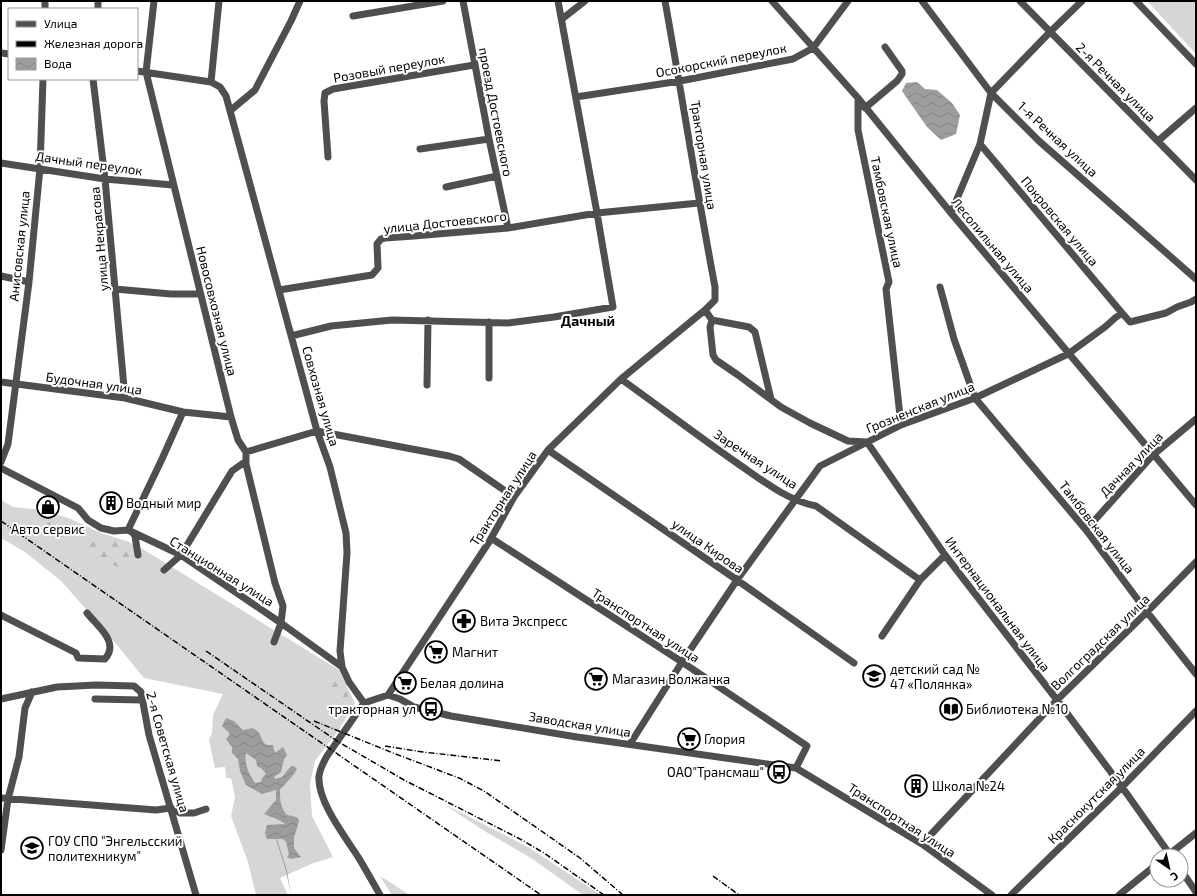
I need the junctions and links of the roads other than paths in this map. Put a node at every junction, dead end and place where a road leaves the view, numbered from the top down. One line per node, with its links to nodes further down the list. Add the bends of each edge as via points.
1 (154, 1): 23 (street, Новосовхозная улица)
2 (219, 1): 27 (street)
3 (300, 1): 33 (street, via 255,90)
4 (444, 1): 15 (street)
5 (463, 1): 20 (street, проезд Достоевского)
6 (558, 1): 16 (street)
7 (585, 1): 16 (street)
8 (665, 1): 26 (street, Тракторная улица)
9 (772, 1): 19 (street, Лесопильная улица)
10 (922, 1): 28 (street, 1-я Речная улица)
11 (1020, 1): 17 (street, 2-я Речная улица)
12 (1082, 1): 17 (street)
13 (1136, 1): 21 (street)
14 (847, 2): 19 (street, Осокорский переулок)
15 (354, 16)
16 (562, 19): 29 (street)
17 (1050, 32): 28 (street); 36 (street, 2-я Речная улица)
18 (885, 47): 32 (street, via 902,74 897,82)
19 (812, 48): 26 (street, Осокорский переулок, via 794,59); 30 (street, Лесопильная улица)
20 (474, 64): 35 (street, проезд Достоевского); 39 (street, Розовый переулок, via 333,89 325,93)
21 (1196, 64)
22 (138, 71): 23 (street)
23 (146, 72): 27 (street); 45 (street, Новосовхозная улица)
24 (42, 80): 41 (street, Анисовская улица)
25 (93, 80): 43 (street, улица Некрасова)
26 (680, 81): 29 (street, Осокорский переулок); 47 (street, Тракторная улица)
27 (211, 82): 33 (street, Совхозная улица, via 220,87)
28 (991, 93): 37 (street); 52 (street, 1-я Речная улица, via 1039,141)
29 (576, 97): 48 (street)
30 (858, 98): 32 (street, Лесопильная улица); 34 (street, Тамбовская улица)
31 (1196, 108): 36 (street)
32 (867, 109): 34 (street); 49 (street, Лесопильная улица)
33 (231, 110): 56 (street, Совхозная улица)
34 (858, 122): 77 (street, Тамбовская улица, via 889,282 886,289)
35 (489, 139): 38 (street); 42 (street, проезд Достоевского)
36 (1158, 141): 44 (street, 2-я Речная улица)
37 (980, 144): 49 (street); 60 (street, Покровская улица)
38 (420, 149)
39 (328, 157)
40 (1, 163): 41 (street, Дачный переулок)
41 (40, 168): 43 (street, Дачный переулок); 53 (street, Анисовская улица)
42 (497, 176): 46 (street); 50 (street, проезд Достоевского)
43 (105, 179): 45 (street, Дачный переулок); 55 (street, улица Некрасова)
44 (1196, 180)
45 (173, 185): 57 (street, Новосовхозная улица)
46 (446, 187)
47 (698, 203): 48 (street, улица Достоевского); 59 (street, Тракторная улица, via 715,287 715,300)
48 (598, 213): 50 (street, улица Достоевского); 63 (street, via 613,307 554,317)
49 (951, 213): 65 (street, Лесопильная улица)
50 (508, 228): 56 (street, улица Достоевского, via 381,239 376,244 378,268 372,275)
51 (1, 276): 53 (street)
52 (1196, 279)
53 (28, 282): 69 (street, Анисовская улица)
54 (940, 287): 72 (street, via 954,339)
55 (115, 289): 57 (street); 71 (street, улица Некрасова)
56 (279, 290): 64 (street, Совхозная улица)
57 (200, 294): 75 (street, Новосовхозная улица)
58 (1196, 299): 60 (street, via 1166,313 1130,322)
59 (705, 310): 62 (street); 67 (street, Тракторная улица)
60 (1122, 314): 65 (street, Грозненская улица)
61 (428, 320): 63 (street); 64 (street, via 392,320 331,326); 70 (street)
62 (712, 320): 73 (street, via 710,327 713,355 716,360); 73 (street, via 749,327 755,332)
63 (489, 322): 66 (street)
64 (291, 336): 78 (street, Совхозная улица)
65 (1068, 354): 72 (street, Грозненская улица); 82 (street, Лесопильная улица)
66 (489, 378)
67 (621, 379): 80 (street, Тракторная улица); 87 (street, Заречная улица, via 780,493)
68 (1, 382): 69 (street, Будочная улица)
69 (15, 384): 71 (street, Будочная улица); 84 (street, Анисовская улица, via 8,444)
70 (427, 384)
71 (125, 398): 74 (street, Будочная улица)
72 (975, 398): 77 (street, Грозненская улица); 90 (street, Тамбовская улица)
73 (771, 399): 79 (street, via 810,423 848,441)
74 (183, 412): 75 (street, Будочная улица); 89 (street)
75 (231, 417): 81 (street, Новосовхозная улица, via 238,440)
76 (1196, 419): 82 (street, Дачная улица)
77 (901, 426): 79 (street, Грозненская улица)
78 (317, 431): 81 (street); 86 (street, via 459,459); 107 (street, Совхозная улица, via 330,467 346,533 347,553 340,651)
79 (867, 442): 87 (street, Грозненская улица, via 820,466); 94 (street, Интернациональная улица)
80 (548, 450): 86 (street, Тракторная улица); 97 (street, улица Кирова)
81 (246, 452): 83 (street, Новосовхозная улица)
82 (1153, 455): 88 (street, Лесопильная улица); 90 (street, Дачная улица)
83 (246, 461): 93 (street, via 232,471); 102 (street, Новосовхозная улица, via 283,606)
84 (1, 462)
85 (1, 468): 89 (street, Станционная улица, via 78,508 88,520 101,528 114,531)
86 (514, 497): 91 (street, Тракторная улица)
87 (795, 500): 97 (street, Грозненская улица); 98 (street, Заречная улица, via 816,506)
88 (1196, 505)
89 (128, 530): 92 (street, via 135,536); 93 (street, Станционная улица)
90 (1086, 530): 99 (street, Тамбовская улица)
91 (491, 538): 105 (street, Транспортная улица); 110 (street, Тракторная улица)
92 (138, 555)
93 (181, 555): 96 (street); 102 (street, Станционная улица)
94 (945, 555): 98 (street); 114 (street, Интернациональная улица)
95 (1196, 562): 99 (street, Волгоградская улица)
96 (164, 570)
97 (737, 580): 105 (street, Грозненская улица); 106 (street, улица Кирова)
98 (920, 580): 103 (street)
99 (1147, 612): 108 (street, Тамбовская улица); 114 (street, Волгоградская улица)
100 (87, 613): 101 (street, via 109,639 111,646 105,659 78,658 76,653)
101 (1, 615)
102 (281, 623): 104 (street, Станционная улица); 107 (street, Станционная улица)
103 (882, 636)
104 (274, 642)
105 (682, 662): 117 (street, Грозненская улица); 118 (street, Транспортная улица, via 808,746)
106 (854, 663)
107 (342, 667): 115 (street, Совхозная улица)
108 (1196, 674)
109 (32, 692): 111 (street); 113 (street, 2-я Советская улица, via 57,687 134,686 141,692); 120 (street, via 25,708 19,757)
110 (388, 695): 115 (street); 117 (street, Заводская улица, via 435,713)
111 (1, 699)
112 (95, 699): 113 (street)
113 (142, 700): 121 (street, 2-я Советская улица, via 149,735)
114 (1057, 700): 119 (street, Интернациональная улица); 124 (street, Волгоградская улица)
115 (364, 703): 132 (street, via 327,756 319,777 330,813)
116 (1196, 711): 119 (street, Краснокутская улица)
117 (630, 744): 118 (street, Заводская улица)
118 (796, 768): 124 (street, Транспортная улица)
119 (1122, 787): 125 (street, Интернациональная улица); 134 (street, Краснокутская улица)
120 (5, 798): 121 (street, via 156,810); 127 (street)
121 (171, 808): 122 (street, via 180,813 194,813); 131 (street, 2-я Советская улица)
122 (206, 809)
123 (1196, 833): 126 (street)
124 (922, 844): 133 (street, Транспортная улица)
125 (1164, 848)
126 (1178, 848)
127 (1, 850)
128 (1149, 871): 135 (street)
129 (1189, 882): 130 (street)
130 (1196, 892)
131 (196, 895)
132 (380, 895)
133 (992, 895)
134 (1011, 895)
135 (1119, 895)

